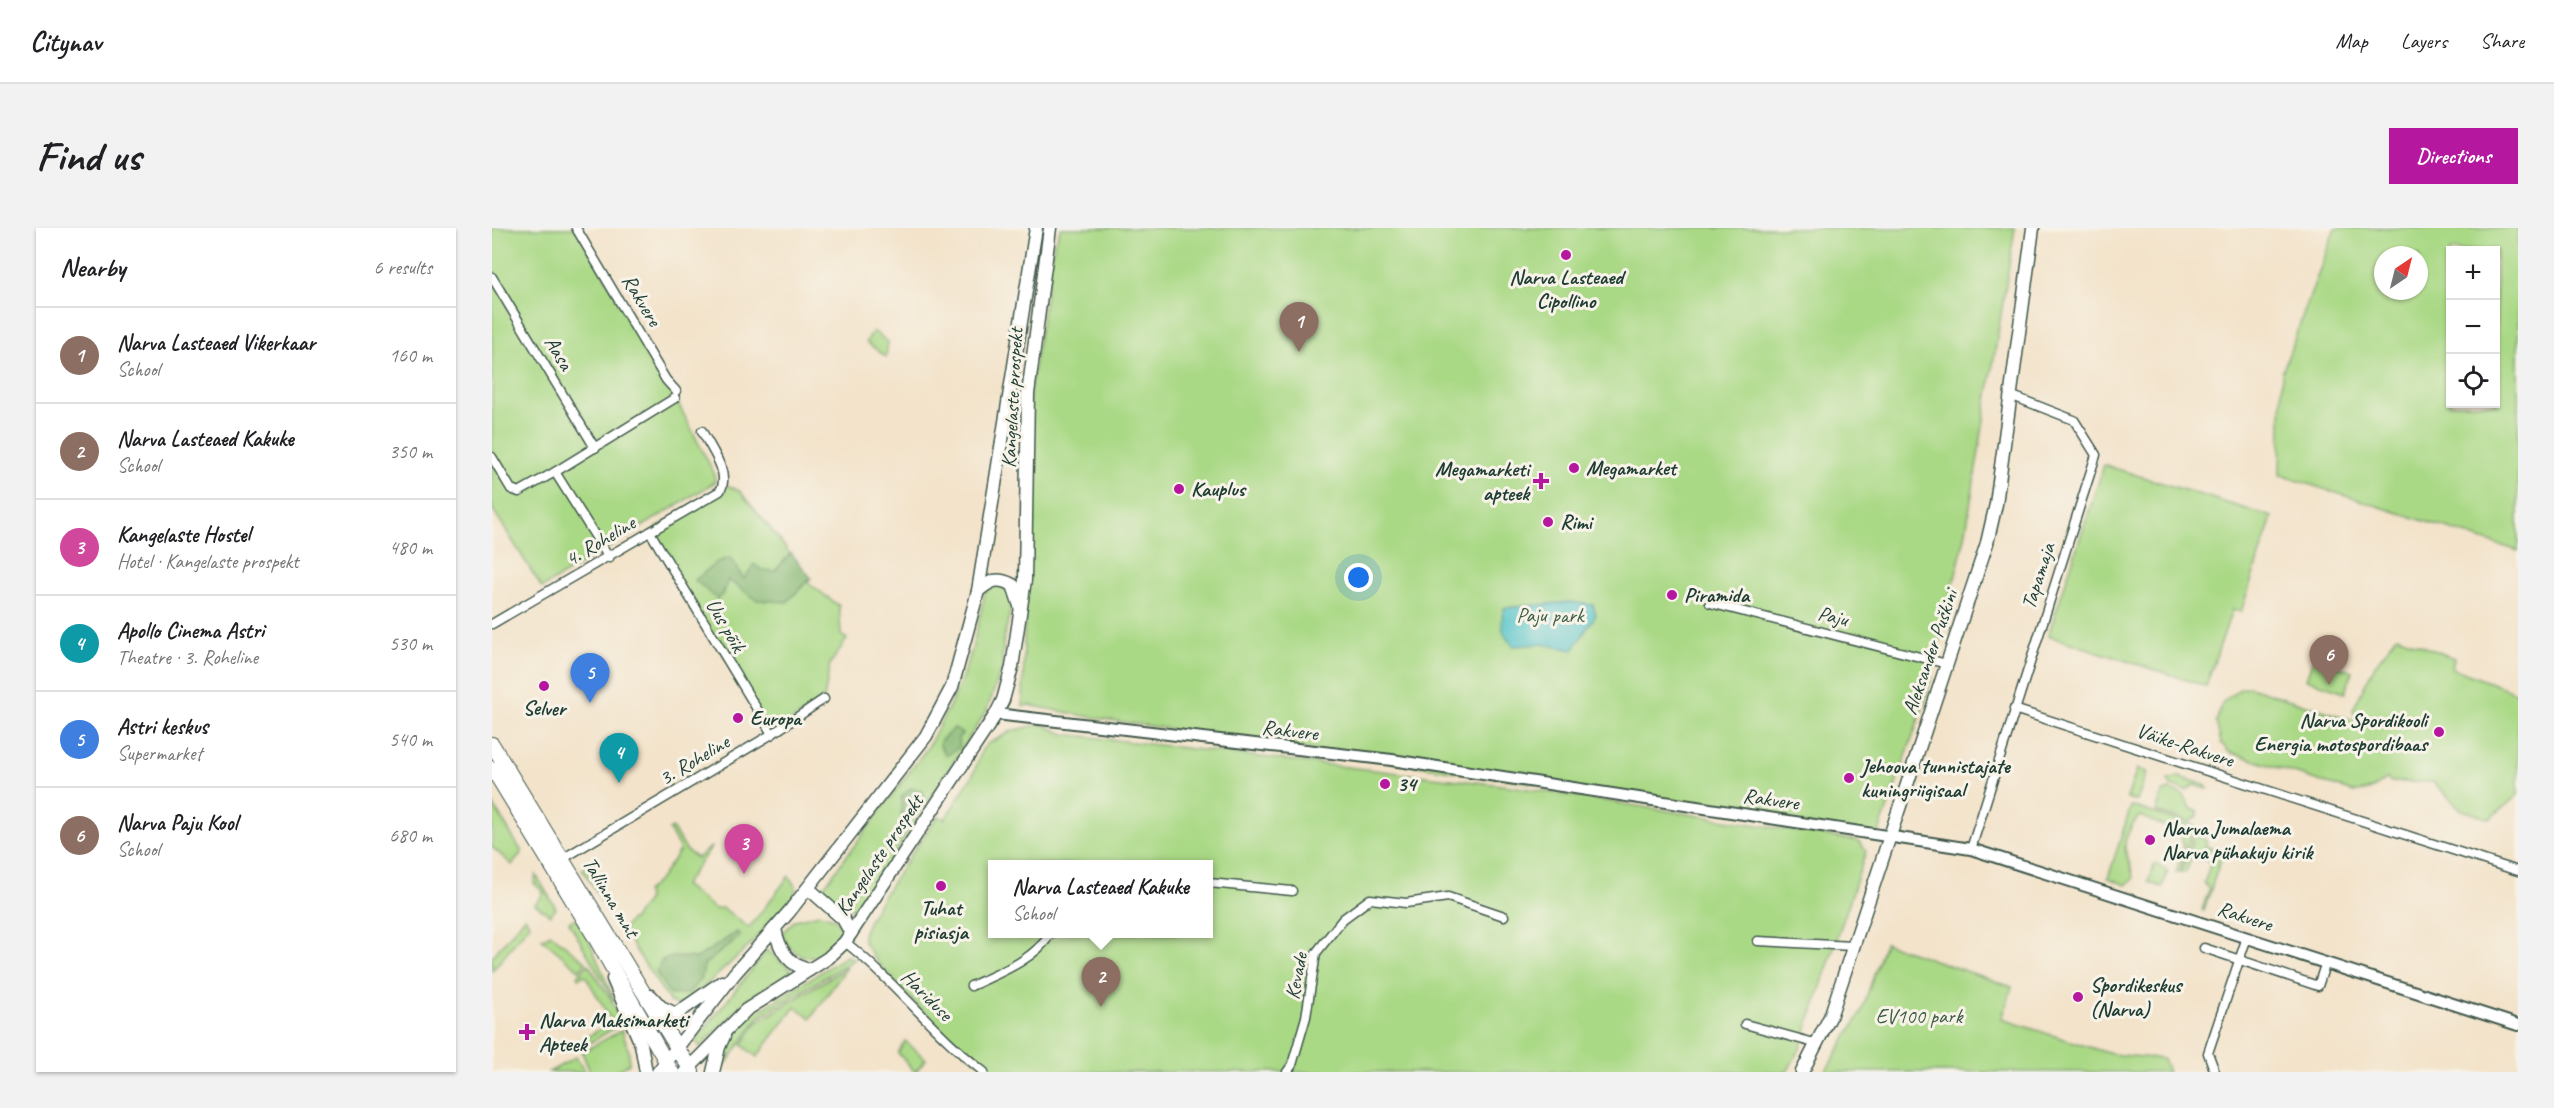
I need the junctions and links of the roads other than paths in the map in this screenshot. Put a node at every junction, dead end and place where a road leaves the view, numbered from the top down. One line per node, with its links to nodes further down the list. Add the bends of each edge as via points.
1 (576, 228): 8 (street, Rakvere, via 675,395)
2 (1036, 228): 13 (main road, Kangelaste prospekt)
3 (1052, 228): 15 (main road, Kangelaste prospekt, via 1028,394 1025,580)
4 (2033, 228): 6 (main road, Aleksander Puškini)
5 (492, 277): 8 (street, Aasa)
6 (2010, 396): 17 (main road, Aleksander Puškini, via 1987,543); 19 (street, Tapamaja, via 2074,420 2096,455)
7 (702, 431): 11 (street, 4. Roheline, via 724,474 724,484 720,491)
8 (595, 448): 10 (street)
9 (492, 457): 10 (street, via 511,489 519,492)
10 (555, 472): 12 (street)
11 (650, 532): 12 (street, 4. Roheline); 21 (street, Uus põik)
12 (609, 558): 16 (street, 4. Roheline)
13 (978, 591): 15 (main road, via 990,581 1000,579 1013,585); 30 (main road, Kangelaste prospekt, via 952,687 926,736)
14 (1710, 603): 17 (street, Paju)
15 (1021, 607): 20 (main road, Kangelaste prospekt, via 1012,667)
16 (495, 623)
17 (1947, 664): 24 (main road, Aleksander Puškini)
18 (824, 699): 21 (street, 3. Roheline)
19 (2014, 709): 25 (street); 28 (street, Väike-Rakvere)
20 (996, 714): 24 (street, Rakvere, via 1392,760); 36 (main road, Kangelaste prospekt)
21 (772, 734): 26 (street, 3. Roheline)
22 (492, 744): 26 (highway, Tallinna mnt)
23 (492, 768): 27 (highway, Tallinna mnt)
24 (1890, 835): 25 (street, Rakvere); 39 (main road, Aleksander Puškini)
25 (1971, 849): 35 (street, Rakvere)
26 (563, 859): 27 (street, 3. Roheline); 45 (highway, Tallinna mnt)
27 (550, 866): 34 (highway, Tallinna mnt)
28 (2518, 871)
29 (1213, 882): 31 (street)
30 (808, 888): 33 (main road, Kangelaste prospekt); 36 (main road, via 843,919)
31 (1292, 891)
32 (1504, 916): 57 (street, Kevade, via 1448,897 1406,903 1370,899 1343,919 1316,953 1306,1017)
33 (775, 929): 43 (main road, via 784,955 798,968); 44 (main road, Kangelaste prospekt)
34 (593, 934): 52 (highway, Tallinna mnt); 54 (main road, via 641,1044)
35 (2247, 937): 41 (street); 42 (street, Rakvere)
36 (848, 938): 43 (main road, Kangelaste prospekt); 56 (street, Hariduse, via 944,1038)
37 (1047, 938): 46 (street, via 1015,966)
38 (1758, 941): 39 (street)
39 (1853, 946): 50 (main road, Aleksander Puškini)
40 (2204, 948): 41 (street)
41 (2240, 960): 42 (street, via 2318,986); 59 (street, via 2208,1053)
42 (2326, 962): 49 (street, Rakvere)
43 (809, 970): 47 (main road, Kangelaste prospekt)
44 (735, 973): 45 (main road, via 676,1014 661,1007); 51 (main road, Kangelaste prospekt)
45 (638, 981): 51 (highway, Tallinna mnt)
46 (971, 986)
47 (730, 1024): 53 (main road, Kangelaste prospekt); 55 (main road, via 718,1047)
48 (1745, 1024): 50 (street)
49 (2518, 1025)
50 (1818, 1044): 58 (main road, Aleksander Puškini)
51 (678, 1049): 52 (main road, Kangelaste prospekt); 53 (highway, Tallinna mnt)
52 (665, 1069)
53 (689, 1070)
54 (646, 1072)
55 (712, 1072)
56 (984, 1072)
57 (1287, 1072)
58 (1802, 1072)
59 (2215, 1072)

